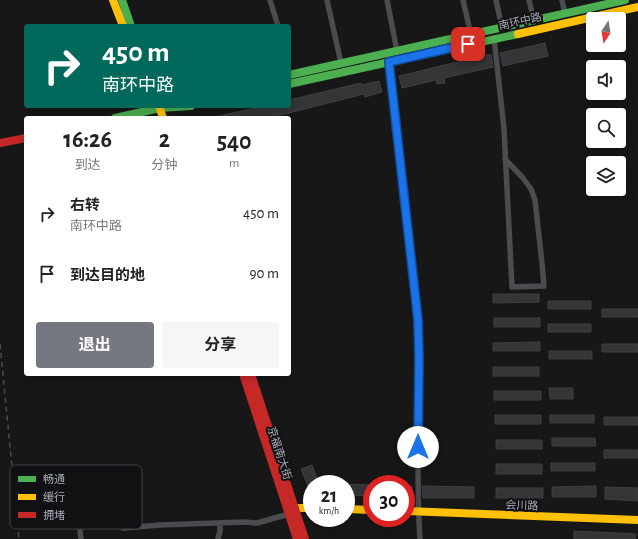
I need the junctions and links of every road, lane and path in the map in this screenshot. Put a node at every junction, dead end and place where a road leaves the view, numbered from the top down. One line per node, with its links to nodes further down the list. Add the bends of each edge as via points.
1 (113, 0): 14 (main road)
2 (122, 0): 15 (main road)
3 (270, 0): 16 (street)
4 (327, 0): 22 (street)
5 (387, 0): 20 (street)
6 (463, 0): 18 (street)
7 (496, 0): 17 (street)
8 (529, 0): 13 (street)
9 (562, 0): 12 (street)
10 (625, 0): 12 (main road, 南环中路)
11 (638, 7): 19 (main road, 南环中路)
12 (565, 14): 13 (main road, 南环中路)
13 (534, 21): 17 (main road, 南环中路)
14 (121, 24)
15 (130, 24)
16 (277, 24)
17 (502, 28): 18 (main road, 南环中路)
18 (471, 35): 20 (main road, 南环中路)
19 (494, 38): 21 (main road, 南环中路); 30 (street)
20 (397, 51): 22 (main road, 南环中路)
21 (389, 62): 24 (main road, 南环中路); 35 (street, via 418,320)
22 (341, 63): 23 (main road, 南环中路)
23 (291, 75)
24 (291, 84)
25 (168, 108): 26 (main road)
26 (157, 109): 27 (main road)
27 (124, 116)
28 (24, 138): 29 (main road)
29 (0, 143)
30 (505, 158): 30 (street, via 531,189 535,200 544,286 512,287)
31 (244, 376): 34 (main road, 京福南大街)
32 (252, 376): 34 (main road, 京福南大街)
33 (303, 509): 34 (main road)
34 (290, 510): 37 (street, via 257,523); 42 (main road, 京福南大街); 43 (main road, 京福南大街)
35 (418, 512): 36 (main road, 会川路); 44 (street)
36 (638, 520)
37 (220, 522): 38 (street); 41 (street)
38 (142, 526)
39 (80, 531): 40 (street)
40 (81, 539)
41 (218, 539)
42 (297, 539)
43 (305, 539)
44 (420, 539)

